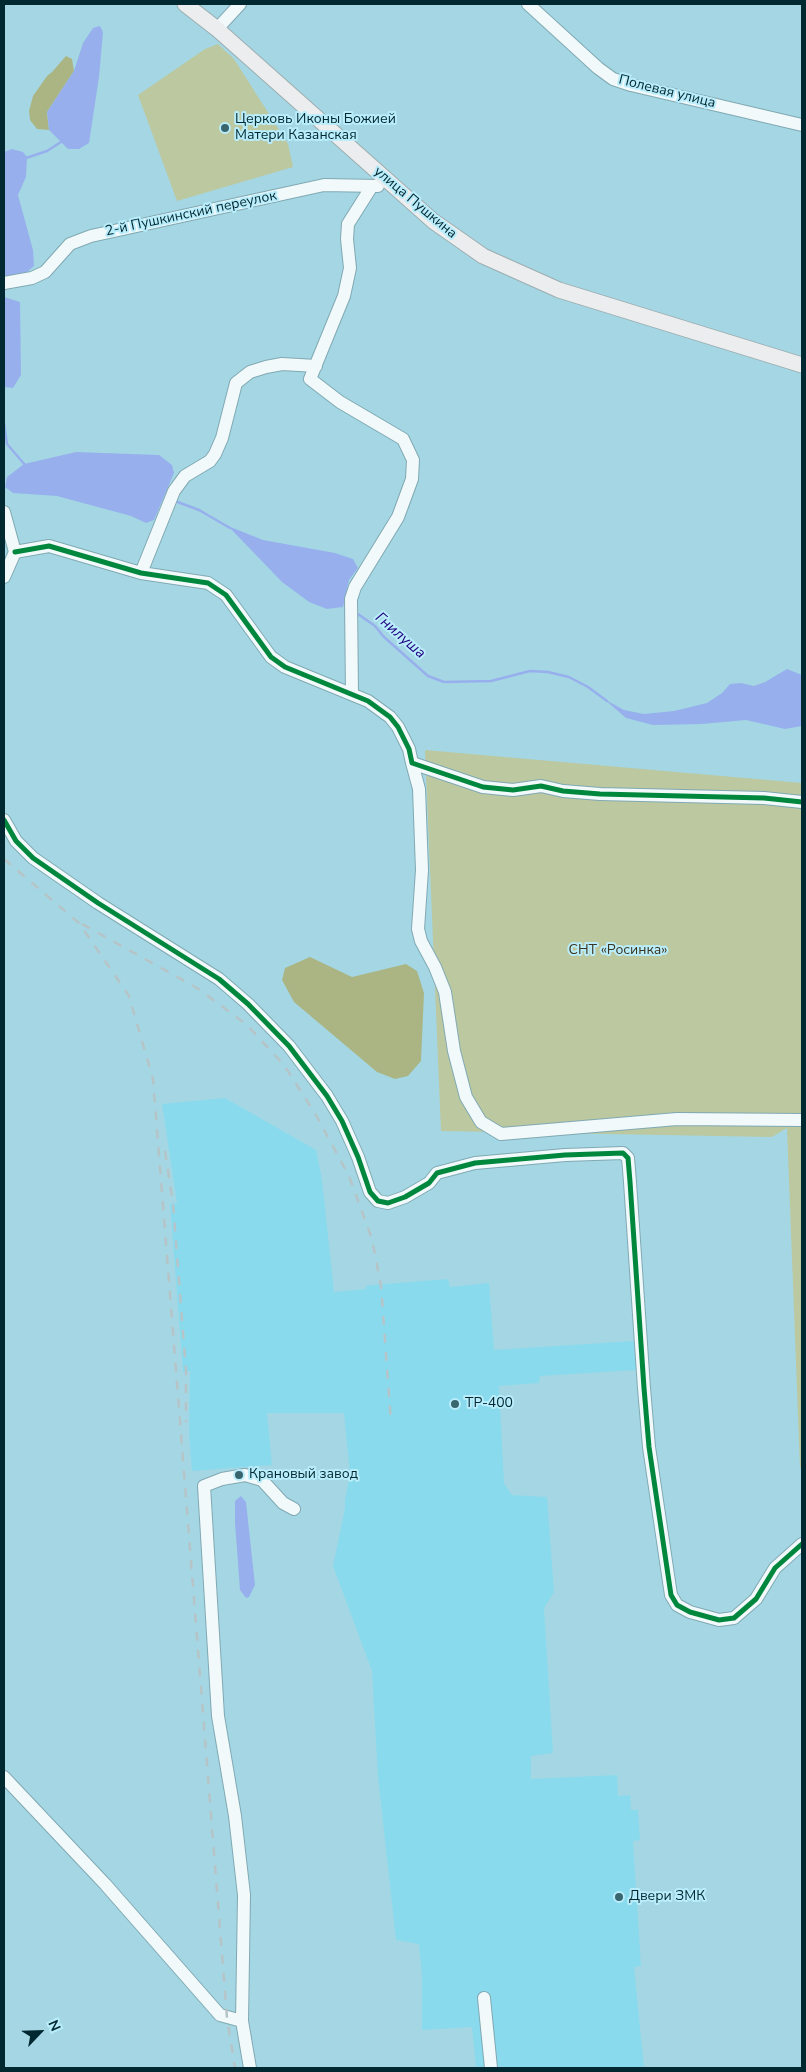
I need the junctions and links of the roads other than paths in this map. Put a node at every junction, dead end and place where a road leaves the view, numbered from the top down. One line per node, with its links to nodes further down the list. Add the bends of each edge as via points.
1 (185, 4): 4 (main road, улица Пушкина)
2 (240, 4): 4 (street)
3 (528, 4): 5 (street, Полевая улица, via 613,79)
4 (217, 29): 7 (main road, улица Пушкина)
5 (802, 125)
6 (372, 186): 7 (street, 2-й Пушкинский переулок); 8 (street, 2-й Пушкинский переулок, via 324,185 91,236 70,244 45,272); 10 (street, via 348,224 350,268 344,296)
7 (394, 186): 9 (main road, улица Пушкина, via 433,221 483,256 527,277 559,290)
8 (4, 283)
9 (802, 365)
10 (316, 366): 13 (street, via 282,364 266,367 250,372 236,383 215,454 210,461 185,476 174,491); 15 (street, via 310,379 340,402 403,439 413,460 412,479 398,517 351,599)
11 (4, 512): 12 (street)
12 (15, 552): 13 (street, via 48,546); 14 (street)
13 (140, 573): 15 (street, via 208,582 226,595 271,657 286,667)
14 (4, 577)
15 (352, 694): 16 (street, via 390,717 409,749)
16 (412, 763): 17 (street, via 483,787 513,790 541,786 590,793 747,797); 19 (street, via 419,789 422,870 418,929 445,992 454,1051 466,1097 481,1122 501,1134 678,1119)
17 (802, 802)
18 (4, 820): 21 (street, via 16,841 33,858 219,979 248,1004 289,1046 327,1096 342,1120 370,1192 378,1201 388,1203 405,1197 429,1183 437,1173 475,1163 623,1153 628,1158 631,1190 650,1447 671,1595 677,1605 690,1612 719,1620 734,1618 756,1599 775,1568)
19 (802, 1120)
20 (294, 1508): 24 (street, via 283,1503 262,1480 245,1475 204,1486 218,1716 244,1895)
21 (802, 1544)
22 (4, 1777): 24 (street, via 106,1884 220,2016)
23 (484, 1998): 26 (street)
24 (242, 2021): 25 (street)
25 (250, 2068)
26 (492, 2068)

